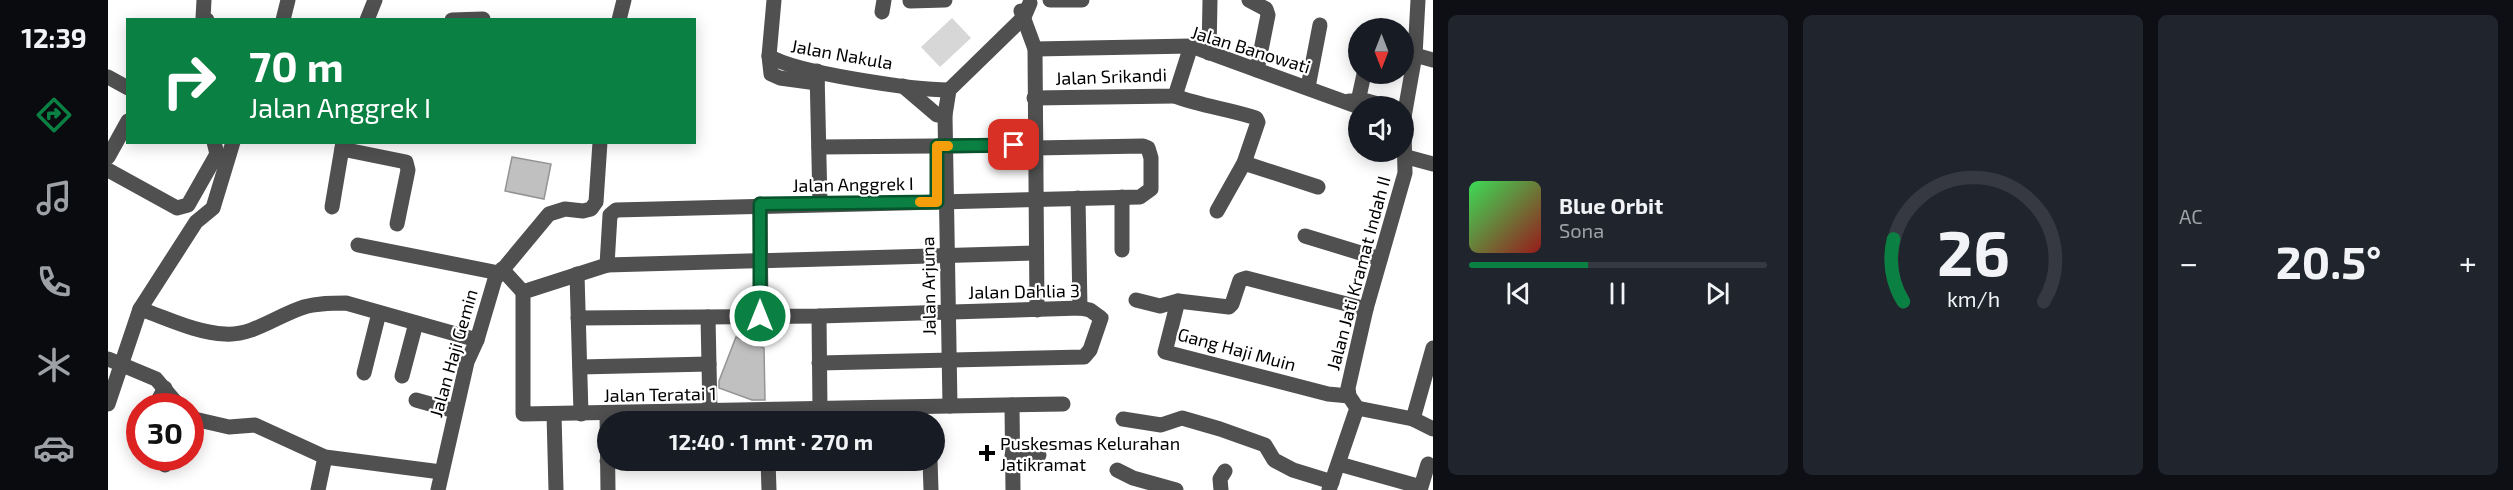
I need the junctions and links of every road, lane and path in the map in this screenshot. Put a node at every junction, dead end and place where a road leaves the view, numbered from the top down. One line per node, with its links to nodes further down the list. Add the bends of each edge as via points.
1 (204, 0): 14 (street)
2 (288, 0): 15 (street)
3 (375, 0): 16 (street)
4 (624, 0): 17 (street)
5 (774, 0): 26 (street, Jalan Nakula, via 771,74 780,78)
6 (945, 0): 12 (street)
7 (1050, 0): 8 (street)
8 (1082, 0)
9 (1210, 0): 21 (street)
10 (1250, 0): 24 (street, via 1266,9 1268,15)
11 (1418, 0): 22 (street)
12 (910, 1)
13 (1027, 8): 20 (street); 30 (street)
14 (203, 18)
15 (284, 18)
16 (368, 18)
17 (620, 18)
18 (1320, 25): 29 (street)
19 (1191, 46): 20 (street, Jalan Banowati); 21 (street, Jalan Banowati); 31 (street, Jalan Srikandi)
20 (1035, 49): 33 (street)
21 (1209, 53): 24 (street, Jalan Banowati)
22 (1415, 55): 23 (street); 32 (street)
23 (1433, 60)
24 (1257, 70): 29 (street, Jalan Banowati)
25 (108, 77): 28 (street)
26 (817, 77): 27 (street, Jalan Nakula); 43 (street)
27 (903, 86): 30 (street, Jalan Nakula); 35 (street, Jalan Nakula)
28 (126, 87)
29 (1308, 87): 34 (street, Jalan Banowati)
30 (945, 90): 35 (street, Jalan Arjuna)
31 (1175, 96): 33 (street, Jalan Srikandi); 47 (street, via 1256,118 1258,126)
32 (1407, 96)
33 (1034, 98): 42 (street)
34 (1348, 101)
35 (941, 115): 41 (street, Jalan Arjuna)
36 (126, 125): 44 (street)
37 (214, 144): 49 (street, via 217,154 183,208)
38 (232, 144): 74 (street, via 213,208 196,222)
39 (600, 144): 68 (street, Jalan Haji Gemin, via 597,202 591,209 565,209 549,214)
40 (342, 146): 57 (street); 59 (street, via 406,162 408,170)
41 (941, 146): 42 (street); 43 (street); 54 (street, Jalan Arjuna)
42 (1035, 146): 51 (street, Jalan Anggrek I, via 1148,148 1151,189 1140,197); 53 (street)
43 (819, 147): 56 (street)
44 (108, 157)
45 (1414, 159): 48 (street)
46 (1406, 162): 65 (street, Jalan Jati Kramat Indah II, via 1398,204)
47 (1244, 163): 50 (street); 58 (street)
48 (1433, 164)
49 (108, 170)
50 (1318, 187)
51 (1122, 197): 52 (street, Jalan Anggrek I); 62 (street)
52 (1078, 198): 53 (street, Jalan Anggrek I); 73 (street)
53 (1036, 199): 54 (street, Jalan Anggrek I); 63 (street)
54 (941, 202): 56 (street, Jalan Anggrek I); 64 (street, Jalan Arjuna)
55 (760, 204): 56 (street, Jalan Anggrek I); 66 (street); 67 (street, Jalan Anggrek I, via 616,210 610,215)
56 (820, 204)
57 (332, 207)
58 (1217, 211)
59 (397, 224)
60 (1305, 236): 65 (street)
61 (358, 245): 68 (street)
62 (1122, 250)
63 (1036, 253): 64 (street); 75 (street)
64 (946, 256): 66 (street); 78 (street, Jalan Arjuna)
65 (1380, 259): 76 (street, Jalan Jati Kramat Indah II)
66 (760, 261): 67 (street); 79 (street)
67 (608, 265): 69 (street)
68 (500, 271): 70 (street); 84 (street, Jalan Haji Gemin, via 490,290)
69 (577, 274): 70 (street); 82 (street)
70 (523, 292): 108 (street, Jalan Teratai 1, via 523,414)
71 (1136, 300): 72 (street, via 1160,306)
72 (1178, 301): 76 (street, via 1228,307 1240,280 1246,278); 97 (street, Gang Haji Muin, via 1165,352)
73 (1080, 308): 75 (street, Jalan Dahlia 3); 86 (street, Jalan Dahlia 3, via 1090,309 1101,318 1084,357)
74 (140, 309): 77 (street, via 196,329 225,334 325,303 346,303); 87 (street)
75 (1037, 309): 78 (street, Jalan Dahlia 3)
76 (1366, 309): 97 (street, Jalan Jati Kramat Indah II, via 1352,364)
77 (379, 313): 83 (street); 91 (street)
78 (948, 313): 80 (street, Jalan Dahlia 3); 86 (street, Jalan Arjuna)
79 (760, 316): 80 (street, Jalan Dahlia 3); 81 (street, Jalan Dahlia 3)
80 (819, 316): 88 (street)
81 (708, 317): 82 (street, Jalan Dahlia 3); 89 (street)
82 (578, 318): 90 (street)
83 (416, 323): 84 (street); 92 (street)
84 (477, 339): 103 (street, Jalan Haji Gemin)
85 (1433, 348): 112 (street)
86 (949, 360): 88 (street); 101 (street, Jalan Arjuna)
87 (115, 361): 93 (street); 98 (street)
88 (819, 363): 102 (street)
89 (709, 364): 90 (street); 104 (street)
90 (579, 367): 109 (street)
91 (364, 373)
92 (402, 376)
93 (165, 388): 94 (street); 95 (street)
94 (162, 393)
95 (169, 393)
96 (416, 400): 103 (street)
97 (1353, 402): 112 (street); 118 (street, Jalan Jati Kramat Indah II)
98 (108, 404)
99 (1063, 404): 100 (street, Jalan Teratai 1)
100 (1012, 405): 101 (street, Jalan Teratai 1); 115 (street)
101 (950, 406): 107 (street, Jalan Teratai 1)
102 (820, 410): 105 (street, Jalan Teratai 1); 106 (street, Jalan Teratai 1)
103 (455, 411): 125 (street, Jalan Haji Gemin)
104 (710, 411)
105 (812, 411)
106 (847, 411)
107 (937, 411)
108 (554, 414): 109 (street, Jalan Teratai 1); 129 (street)
109 (581, 414): 110 (street, Jalan Teratai 1)
110 (597, 414)
111 (1123, 419): 126 (street, via 1161,425 1182,418 1220,429 1265,445 1274,460)
112 (1413, 419): 114 (street)
113 (204, 421): 117 (street, via 229,427 255,425)
114 (1433, 429)
115 (1012, 455): 116 (street); 133 (street)
116 (1039, 455)
117 (325, 457): 125 (street); 127 (street)
118 (1339, 464): 119 (street, via 1421,487); 126 (street, Jalan Jati Kramat Indah II)
119 (1428, 464)
120 (1117, 470): 134 (street)
121 (608, 471): 130 (street)
122 (768, 471): 131 (street)
123 (930, 471): 132 (street)
124 (1225, 471): 135 (street, via 1220,479)
125 (441, 472): 128 (street, Jalan Haji Gemin)
126 (1331, 486)
127 (318, 490)
128 (438, 490)
129 (556, 490)
130 (608, 490)
131 (769, 490)
132 (931, 490)
133 (1013, 490)
134 (1176, 490)
135 (1221, 490)

